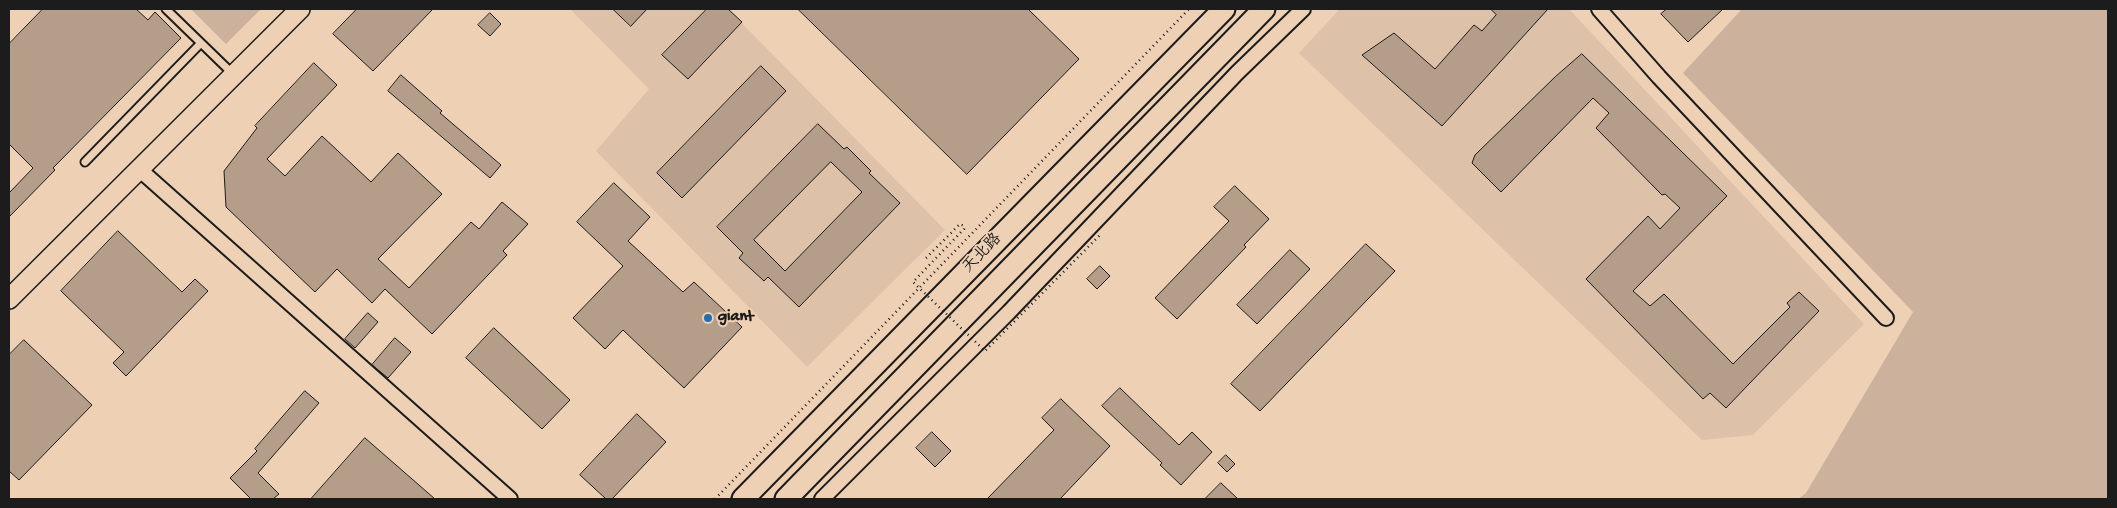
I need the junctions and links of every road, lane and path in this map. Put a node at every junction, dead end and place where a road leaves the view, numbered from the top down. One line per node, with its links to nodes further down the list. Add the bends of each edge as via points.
1 (166, 9): 8 (lane)
2 (300, 9): 9 (street)
3 (1189, 9): 17 (path)
4 (1224, 9): 18 (main road, 天北路)
5 (1264, 9): 19 (main road, 天北路)
6 (1303, 9): 20 (street)
7 (1599, 9): 15 (street)
8 (201, 43): 9 (lane); 10 (lane)
9 (234, 75): 11 (street)
10 (85, 162)
11 (139, 169): 14 (street); 16 (street)
12 (1101, 234): 13 (path, bridge, via 986,351 912,282 964,230 964,226 960,224)
13 (926, 258)
14 (9, 299)
15 (1886, 318)
16 (510, 499)
17 (715, 499)
18 (743, 499)
19 (786, 499)
20 (822, 499)

